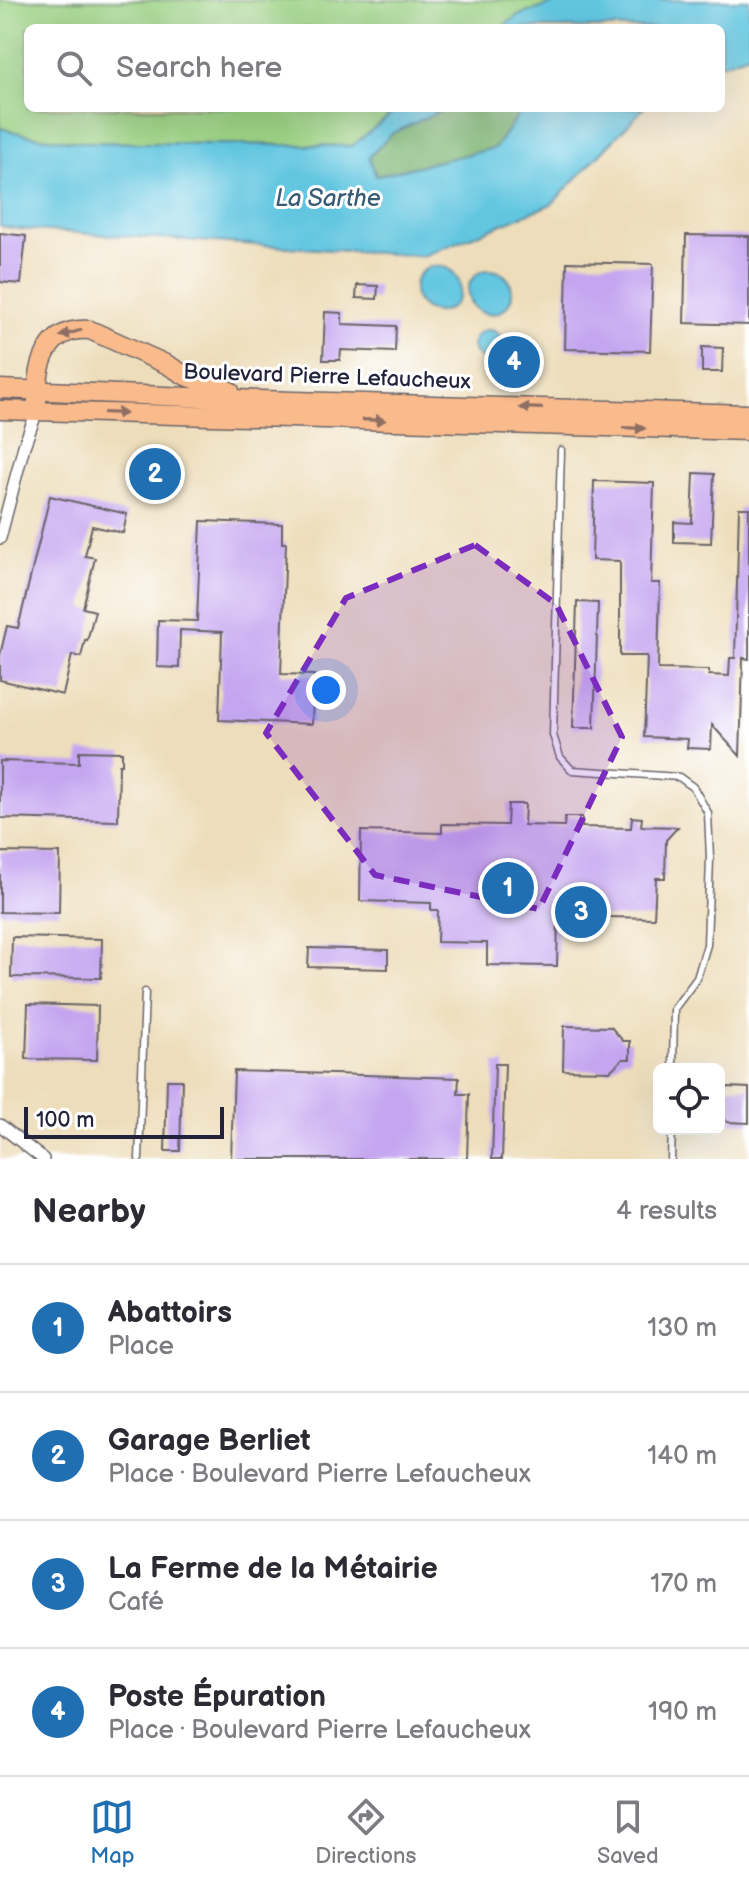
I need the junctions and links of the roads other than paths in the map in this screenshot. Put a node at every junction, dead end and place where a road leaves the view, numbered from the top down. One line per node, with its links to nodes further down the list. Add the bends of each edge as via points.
1 (0, 389): 2 (main road, Boulevard Pierre Lefaucheux)
2 (37, 390): 3 (main road, Boulevard Pierre Lefaucheux); 3 (main road, one-way to 2, via 207,385 79,329 60,335 48,348); 5 (main road)
3 (260, 400): 6 (main road, Boulevard Pierre Lefaucheux, one-way to 3)
4 (0, 410): 5 (main road, Boulevard Pierre Lefaucheux)
5 (37, 411): 7 (main road, Boulevard Pierre Lefaucheux, one-way to 7); 9 (street)
6 (749, 414)
7 (749, 431)
8 (561, 450): 11 (lane, via 553,735 560,757 572,770 679,777 693,787 708,813 707,945 697,978 674,1009)
9 (0, 538)
10 (145, 992): 15 (lane)
11 (673, 1063)
12 (0, 1125): 14 (street)
13 (672, 1135): 16 (lane)
14 (43, 1159)
15 (139, 1159)
16 (671, 1159)

